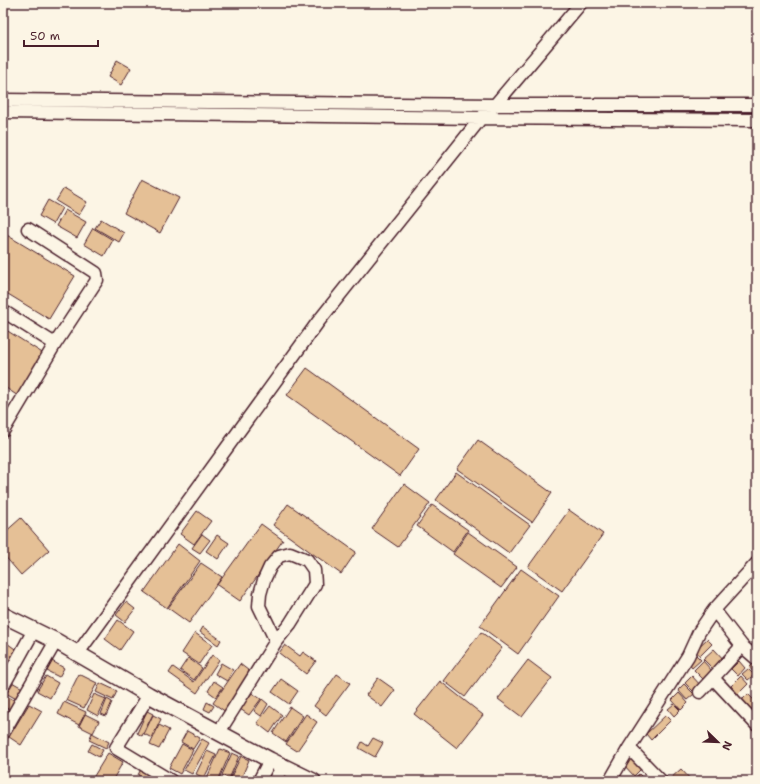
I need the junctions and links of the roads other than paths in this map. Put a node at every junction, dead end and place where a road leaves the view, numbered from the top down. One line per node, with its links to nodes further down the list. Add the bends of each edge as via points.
1 (581, 3): 3 (street)
2 (3, 100): 3 (street)
3 (495, 105): 4 (street); 6 (street)
4 (757, 105)
5 (3, 112): 6 (street)
6 (481, 118): 7 (street); 20 (street, via 318,322)
7 (757, 120)
8 (28, 229): 10 (street, via 97,276 97,280)
9 (3, 311): 10 (street)
10 (56, 344): 11 (street)
11 (8, 413): 12 (street)
12 (3, 431)
13 (757, 563): 14 (street)
14 (714, 610): 19 (street); 29 (street)
15 (3, 616): 16 (main road)
16 (34, 630): 17 (main road); 23 (street)
17 (56, 641): 20 (main road); 28 (street)
18 (276, 641): 18 (street, via 315,584 314,570 307,560 290,553 279,556 270,567 260,594 259,606); 27 (street)
19 (742, 646): 21 (street); 22 (street)
20 (78, 653): 25 (main road)
21 (757, 659)
22 (712, 678): 24 (street); 26 (street)
23 (3, 686)
24 (700, 692)
25 (148, 695): 27 (main road); 31 (street, via 116,748)
26 (757, 725)
27 (218, 732): 30 (main road)
28 (3, 734)
29 (629, 748): 35 (street); 36 (street)
30 (276, 763): 32 (street); 33 (street); 34 (main road)
31 (171, 781)
32 (259, 781)
33 (274, 781)
34 (313, 781)
35 (610, 781)
36 (661, 781)

